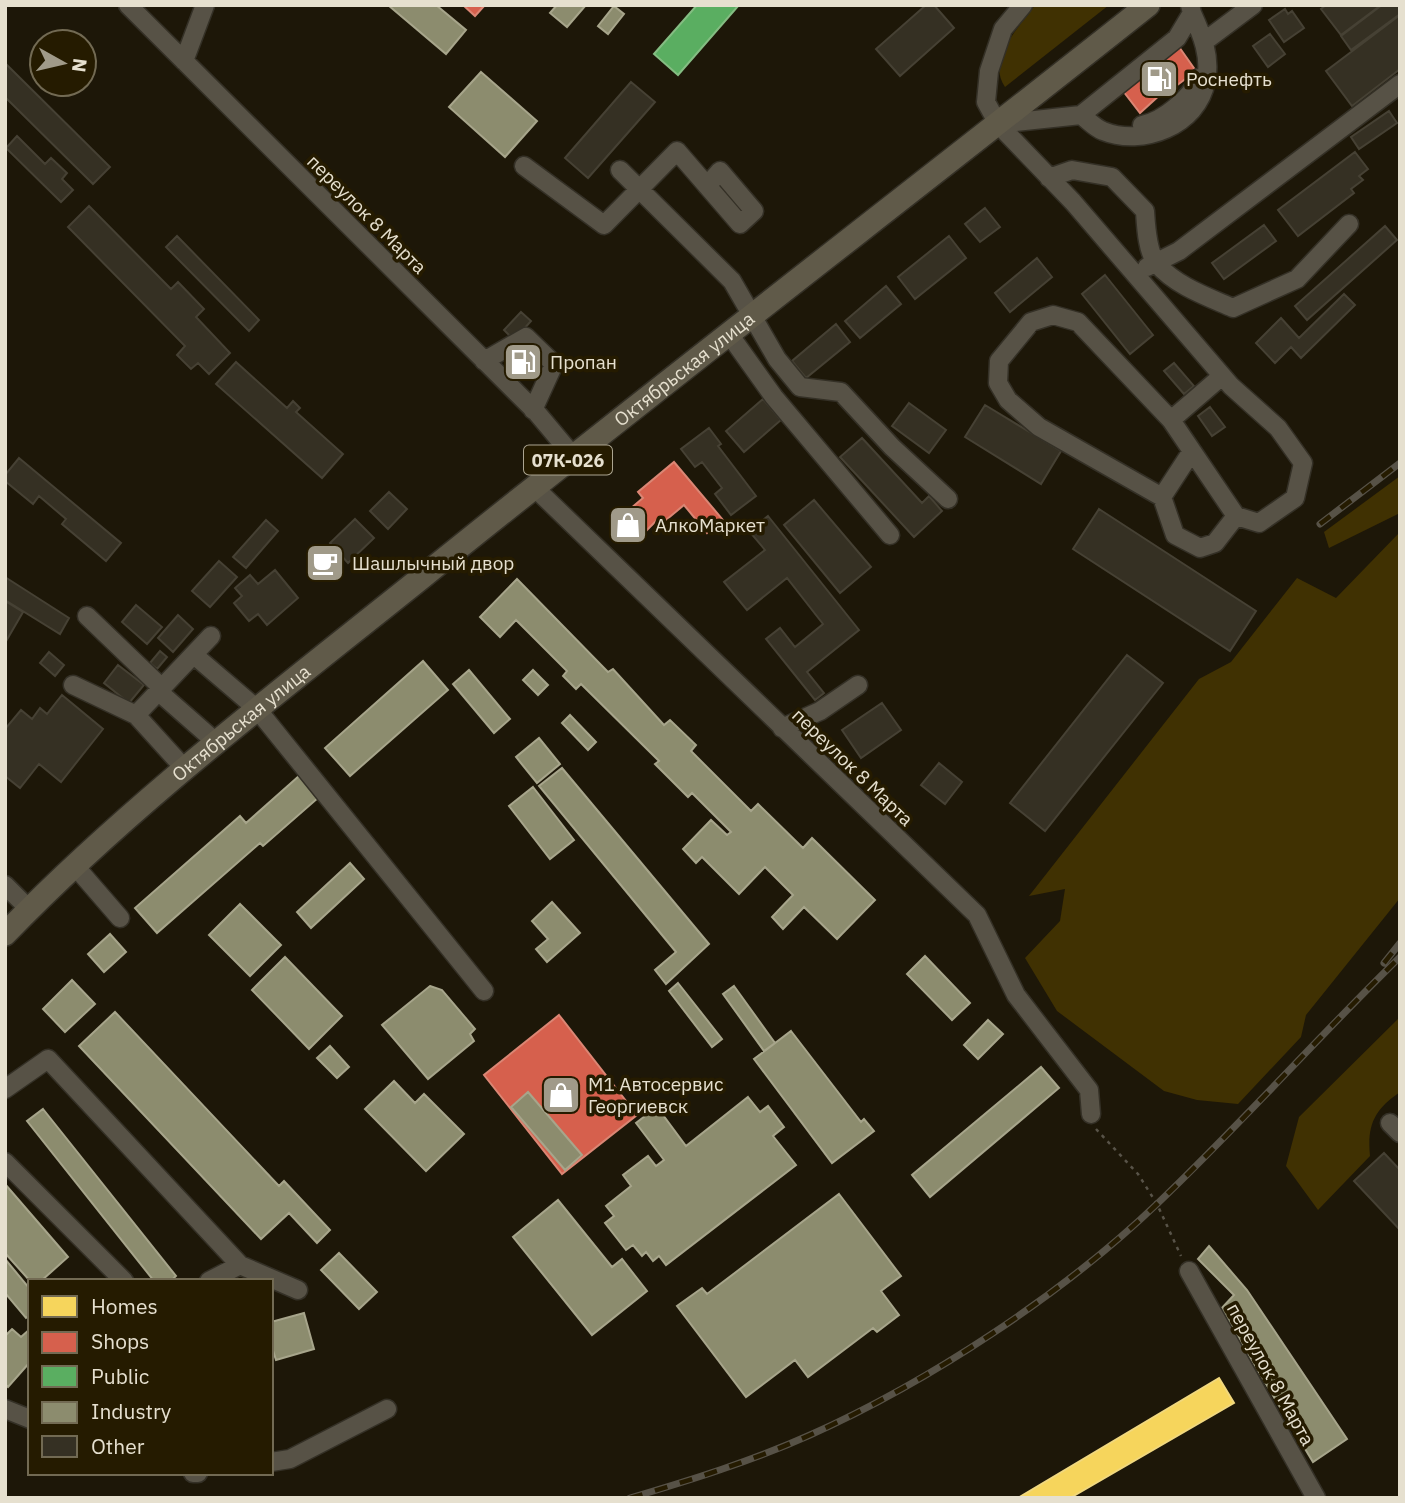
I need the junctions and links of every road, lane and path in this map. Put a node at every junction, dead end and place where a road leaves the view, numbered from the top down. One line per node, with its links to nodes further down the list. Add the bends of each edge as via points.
1 (128, 5): 8 (street, переулок 8 Марта)
2 (205, 5): 8 (street)
3 (1023, 5): 11 (street, via 1003,29 989,71 986,102)
4 (1148, 5): 11 (main road, Октябрьская улица / 07К-026)
5 (1252, 5): 7 (street)
6 (1191, 9): 7 (street); 10 (street, via 1177,38)
7 (1206, 48): 10 (street, via 1206,82 1195,106 1176,124 1152,135 1126,138 1101,131)
8 (184, 61): 22 (street, переулок 8 Марта)
9 (1400, 84): 18 (street, via 1180,251)
10 (1081, 115): 11 (street)
11 (998, 124): 14 (street); 20 (main road, Октябрьская улица / 07К-026)
12 (524, 166): 16 (street, via 604,225)
13 (620, 170): 16 (street)
14 (1049, 178): 18 (street, via 1072,170 1112,177 1145,211); 19 (street)
15 (707, 186): 16 (street, via 677,151)
16 (640, 190): 20 (street, via 732,281)
17 (1349, 224): 18 (street, via 1297,279 1233,308 1192,290)
18 (1156, 263): 19 (street)
19 (1135, 274): 23 (street)
20 (753, 316): 21 (main road, Октябрьская улица / 07К-026); 30 (street, via 777,359 800,387 841,392)
21 (729, 334): 27 (main road, Октябрьская улица / 07К-026); 32 (street, via 774,397)
22 (484, 361): 24 (street, переулок 8 Марта); 24 (street, via 526,337 554,364)
23 (1222, 376): 25 (street); 31 (street, via 1278,428 1304,463 1295,498 1259,523)
24 (533, 410): 27 (street, переулок 8 Марта)
25 (1171, 420): 26 (street); 29 (street, via 1078,322 1053,315 1031,322 999,361 998,383 1008,400 1039,427)
26 (1192, 452): 29 (street); 31 (street)
27 (573, 456): 28 (main road, Октябрьская улица / 07К-026)
28 (534, 487): 39 (main road, Октябрьская улица / 07К-026); 41 (street, переулок 8 Марта)
29 (1162, 497): 31 (street, via 1175,535 1200,548 1216,543)
30 (948, 499)
31 (1236, 516)
32 (890, 535)
33 (87, 615): 38 (street)
34 (211, 636): 35 (street)
35 (194, 655): 38 (street); 39 (street)
36 (73, 685): 40 (street)
37 (858, 685): 41 (street, via 820,711)
38 (161, 690): 40 (street); 42 (street)
39 (257, 709): 42 (main road, Октябрьская улица / 07К-026); 49 (street)
40 (136, 715): 43 (street)
41 (782, 728): 51 (street, переулок 8 Марта, via 977,915 1016,995 1089,1090)
42 (217, 743): 43 (main road, Октябрьская улица / 07К-026)
43 (185, 769): 44 (main road, Октябрьская улица / 07К-026)
44 (75, 866): 46 (main road, Октябрьская улица / 07К-026); 47 (street)
45 (5, 885): 46 (street)
46 (29, 909): 48 (main road, Октябрьская улица / 07К-026)
47 (120, 918)
48 (5, 934)
49 (484, 991)
50 (5, 1089): 53 (street, via 48,1059)
51 (1091, 1114): 54 (path, via 1097,1131 1138,1174 1157,1204)
52 (5, 1162): 55 (street)
53 (240, 1265): 56 (street); 57 (street)
54 (1189, 1271): 64 (street, переулок 8 Марта)
55 (122, 1279)
56 (213, 1279)
57 (272, 1279)
58 (273, 1279): 59 (street)
59 (298, 1290)
60 (5, 1409): 62 (street)
61 (387, 1409): 63 (street, via 290,1459)
62 (28, 1418)
63 (273, 1462)
64 (1316, 1498)

